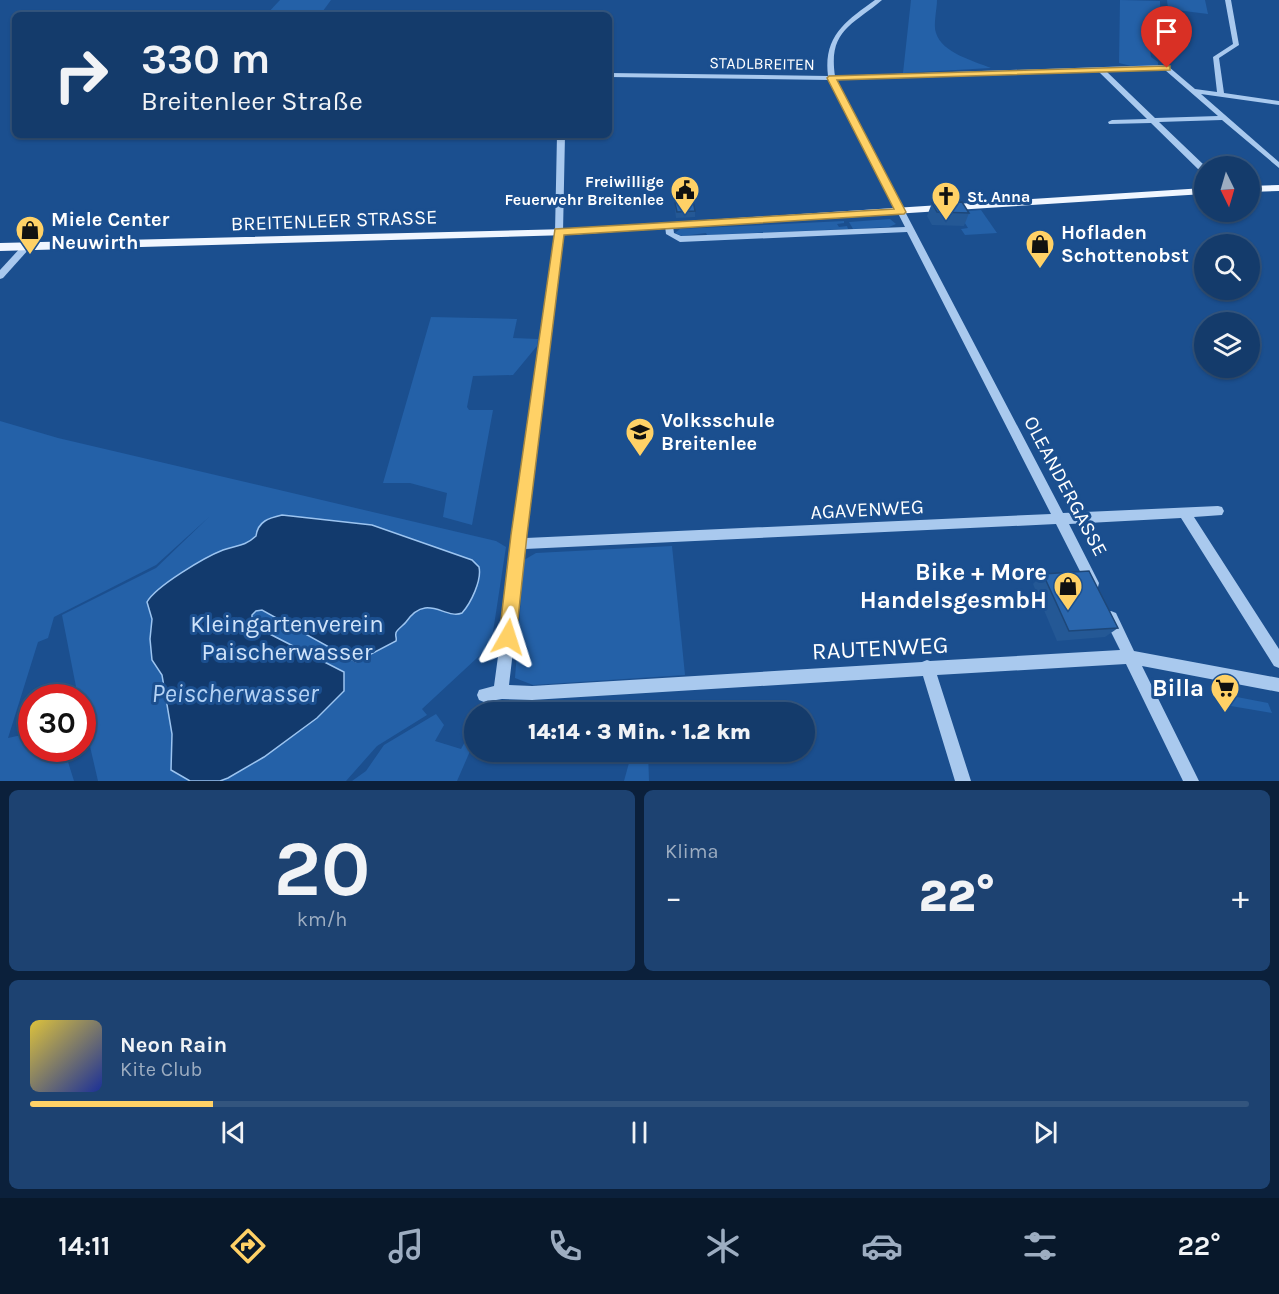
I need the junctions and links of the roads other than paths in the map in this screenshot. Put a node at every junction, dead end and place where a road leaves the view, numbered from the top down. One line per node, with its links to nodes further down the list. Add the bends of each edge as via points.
1 (879, 0): 5 (street, via 838,33 830,53)
2 (1228, 0): 7 (street, via 1236,45 1216,57)
3 (1100, 69): 5 (street, STADLBREITEN); 6 (street, STADLBREITEN, via 1167,68); 10 (street)
4 (612, 75): 5 (street, STADLBREITEN)
5 (832, 78): 18 (street, OLEANDERGASSE)
6 (1193, 91): 7 (street); 9 (street)
7 (1221, 94): 8 (street)
8 (1279, 103)
9 (1224, 118): 10 (street); 14 (street)
10 (1153, 121): 11 (street); 13 (street)
11 (1112, 122)
12 (561, 138): 21 (street)
13 (1194, 160)
14 (1279, 166)
15 (1279, 188): 16 (main road)
16 (1260, 189)
17 (1194, 192): 18 (main road, BREITENLEER STRASSE, via 943,206)
18 (901, 212): 19 (main road, BREITENLEER STRASSE); 20 (street, OLEANDERGASSE)
19 (669, 226): 20 (street, via 670,234 680,239); 21 (main road, BREITENLEER STRASSE)
20 (910, 229): 27 (street, OLEANDERGASSE)
21 (559, 232): 23 (main road, BREITENLEER STRASSE); 28 (street)
22 (0, 247): 23 (main road, BREITENLEER STRASSE)
23 (26, 247): 24 (street)
24 (0, 276)
25 (1218, 511): 26 (street, AGAVENWEG)
26 (1185, 514): 27 (street, AGAVENWEG); 30 (street)
27 (1060, 519): 28 (street, AGAVENWEG); 29 (street, OLEANDERGASSE)
28 (518, 543): 33 (street)
29 (1131, 657): 31 (street, RAUTENWEG); 32 (street, RAUTENWEG); 36 (street, OLEANDERGASSE)
30 (1279, 661)
31 (927, 667): 33 (street, RAUTENWEG, via 532,693); 35 (street)
32 (1279, 685)
33 (501, 690): 34 (street, RAUTENWEG)
34 (484, 695)
35 (963, 781)
36 (1191, 781)

